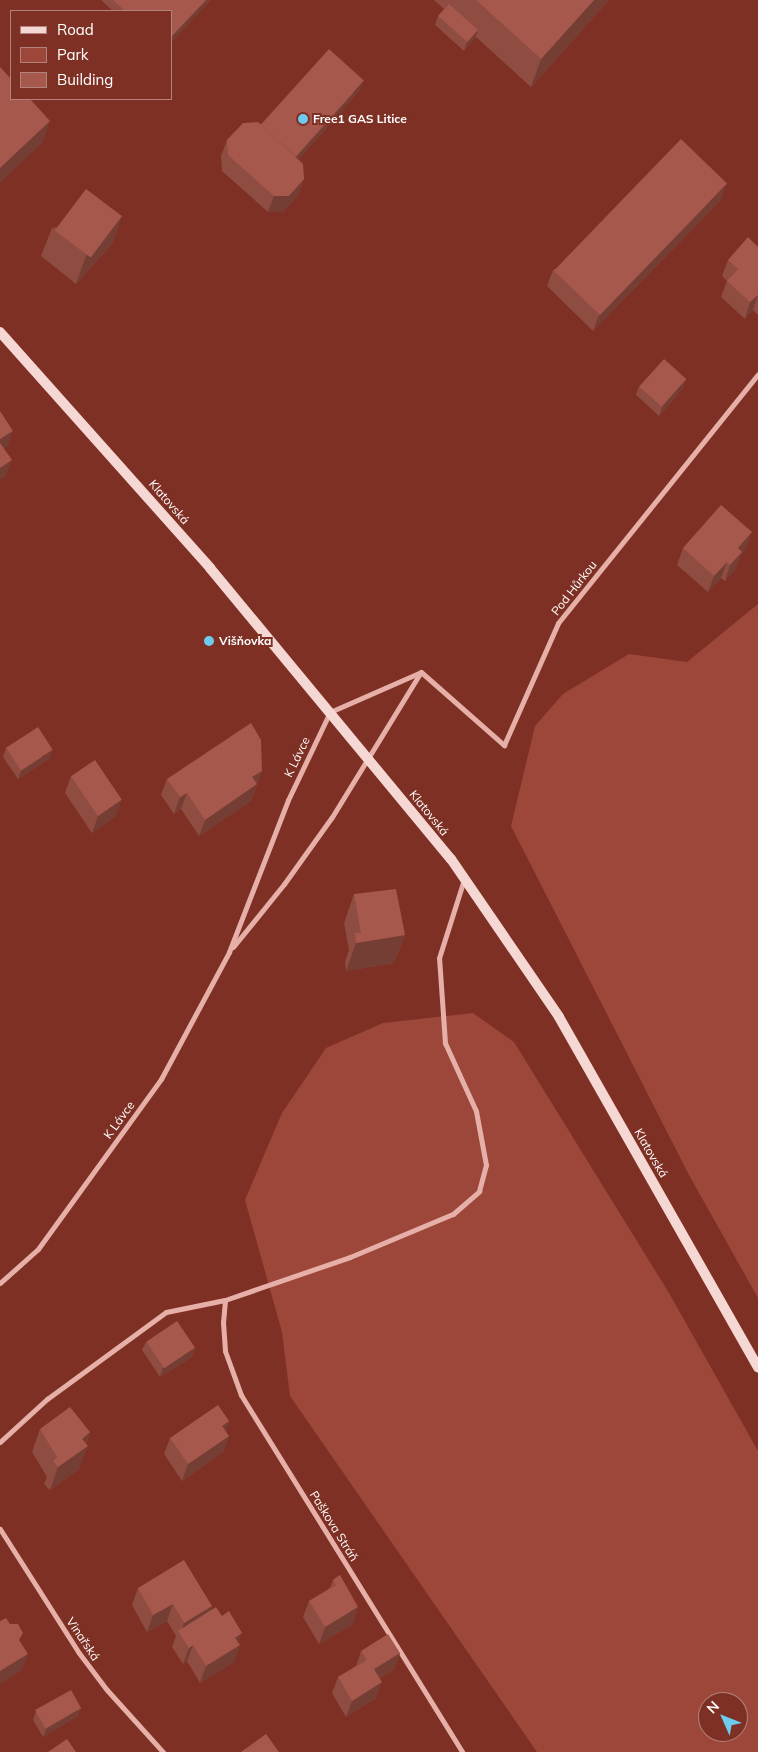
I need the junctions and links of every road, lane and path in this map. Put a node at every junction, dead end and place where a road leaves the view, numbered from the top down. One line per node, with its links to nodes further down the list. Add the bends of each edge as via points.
1 (0, 332): 4 (main road, Klatovská, via 210,568)
2 (758, 374): 3 (street, Pod Hůrkou, via 558,623 504,746)
3 (421, 672): 4 (street); 5 (street)
4 (330, 712): 5 (main road, Klatovská); 7 (street, K Lávce, via 288,800)
5 (366, 756): 6 (main road, Klatovská); 7 (street, K Lávce, via 326,824 284,884)
6 (464, 879): 9 (street, via 439,958 445,1043 476,1111 486,1165 479,1191 453,1214 350,1257); 10 (main road, Klatovská, via 559,1016)
7 (229, 952): 8 (street, K Lávce, via 161,1079 38,1249)
8 (0, 1283)
9 (225, 1300): 11 (street, via 166,1312 47,1399); 14 (street, Paškova Stráň, via 222,1322 226,1351 241,1395)
10 (758, 1368)
11 (0, 1442)
12 (0, 1529): 13 (street, Vinařská, via 85,1660 107,1690)
13 (163, 1752)
14 (462, 1752)

